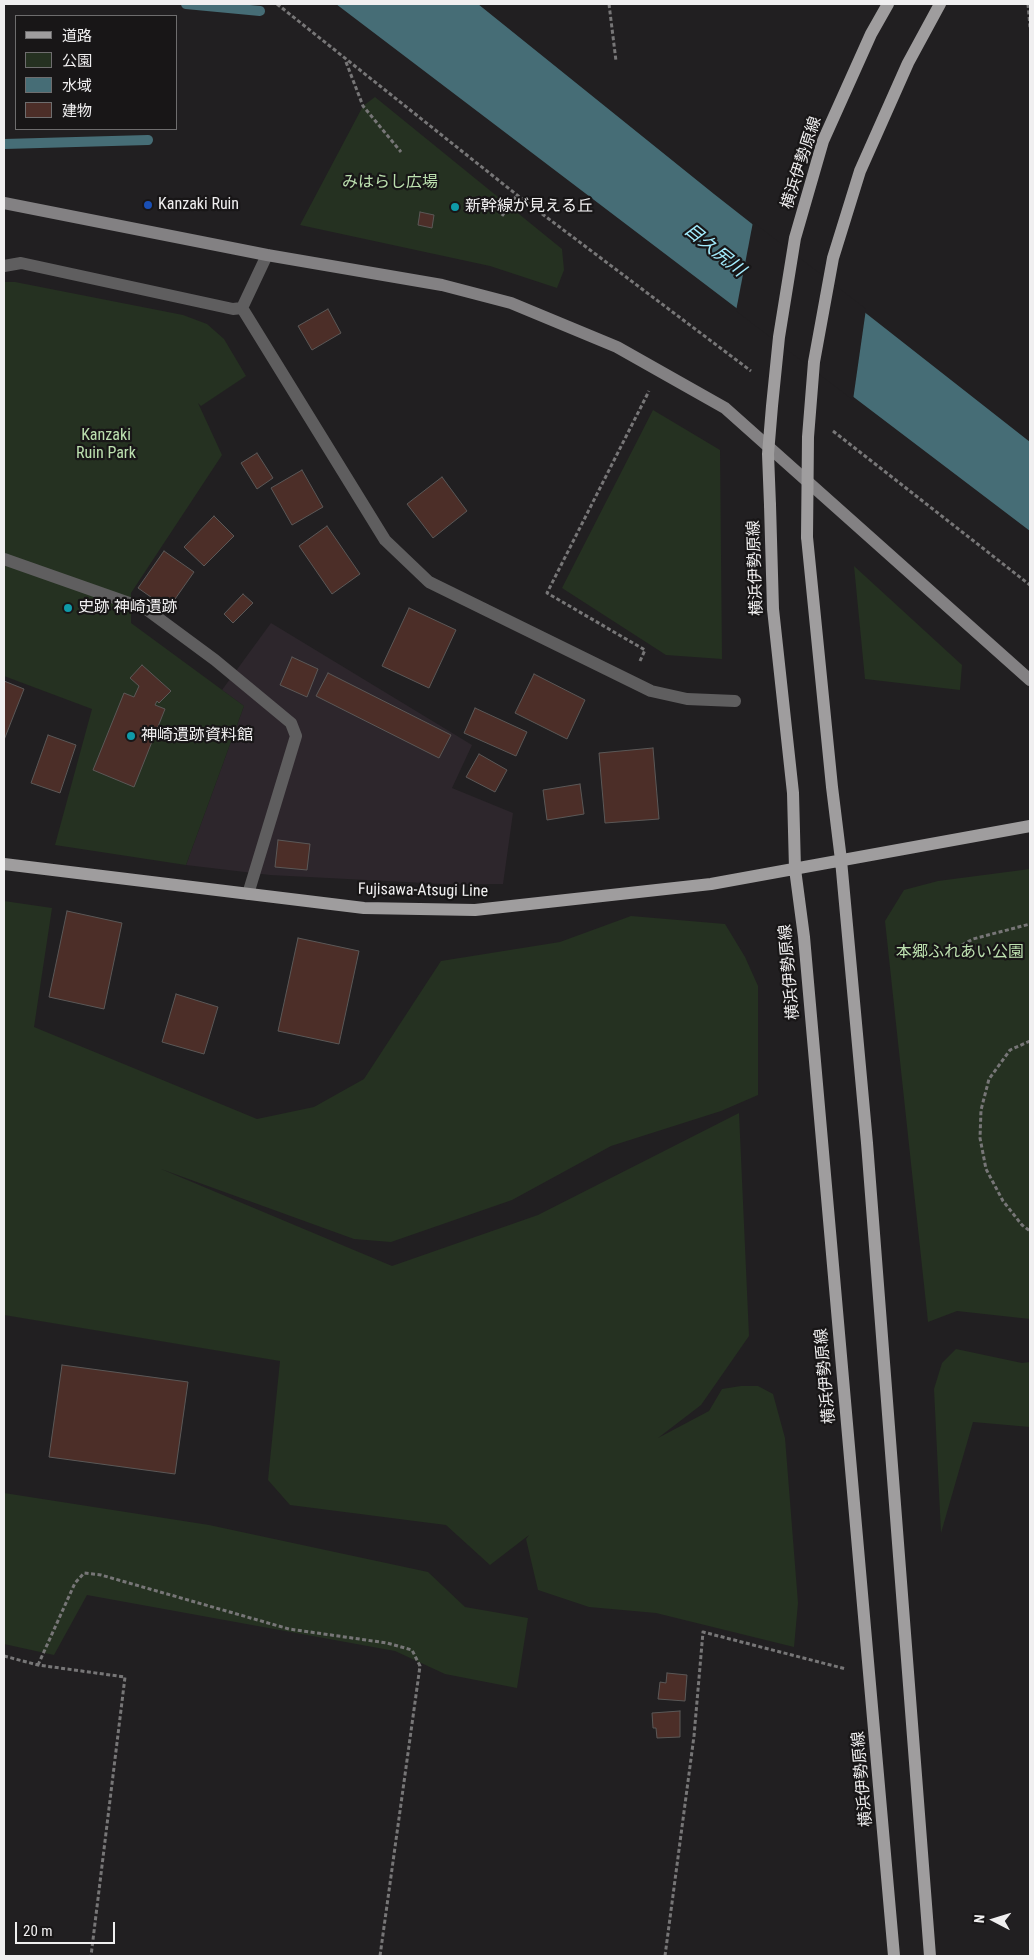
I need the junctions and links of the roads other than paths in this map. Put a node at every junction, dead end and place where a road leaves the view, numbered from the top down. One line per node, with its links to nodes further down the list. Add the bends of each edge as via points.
1 (888, 4): 13 (main road, 横浜伊勢原線, bridge, via 823,141 795,238 779,337 768,454 773,609 792,793)
2 (940, 4): 11 (main road, bridge, via 908,63 860,172 833,258 814,362 808,437 807,537)
3 (4, 203): 4 (street)
4 (267, 255): 6 (street); 8 (street, via 450,287 511,303 617,346 725,408)
5 (4, 266): 6 (street, via 21,263 233,309)
6 (242, 308): 9 (street, via 385,540 429,582 651,691 687,699)
7 (4, 559): 14 (street, via 146,609 215,660 291,723 296,736)
8 (1030, 680)
9 (735, 701)
10 (1030, 826): 11 (main road)
11 (842, 860): 13 (main road, Fujisawa-Atsugi Line); 16 (main road)
12 (4, 864): 14 (main road, Fujisawa-Atsugi Line)
13 (795, 869): 14 (main road, Fujisawa-Atsugi Line, via 711,884 475,910 364,908); 15 (main road, 横浜伊勢原線, via 804,937)
14 (248, 894)
15 (894, 1956)
16 (930, 1956)

